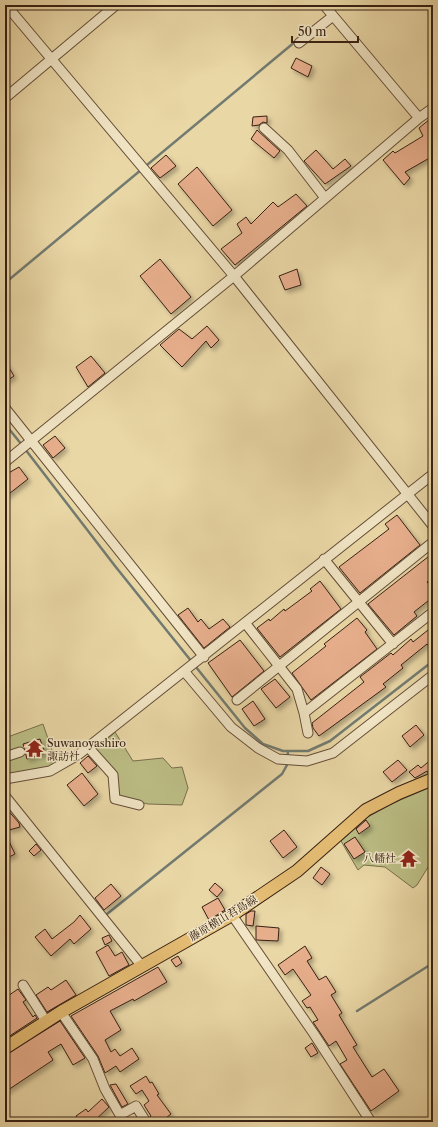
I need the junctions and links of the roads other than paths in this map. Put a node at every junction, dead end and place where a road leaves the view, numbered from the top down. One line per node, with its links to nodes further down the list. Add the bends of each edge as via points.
1 (6, 5): 6 (street)
2 (116, 5): 6 (street)
3 (324, 5): 4 (street)
4 (333, 16): 5 (street); 9 (street)
5 (299, 43)
6 (51, 60): 7 (street); 12 (street)
7 (5, 98)
8 (433, 108): 9 (street)
9 (419, 118): 11 (street)
10 (264, 128): 11 (street, via 288,150)
11 (325, 198): 12 (street)
12 (234, 276): 14 (street); 17 (street)
13 (5, 408): 14 (street)
14 (31, 441): 15 (street); 25 (street)
15 (5, 462)
16 (433, 474): 17 (street)
17 (408, 495): 18 (street); 20 (street)
18 (433, 526)
19 (433, 542): 21 (street)
20 (324, 559): 21 (street); 23 (street)
21 (360, 603): 24 (street); 26 (street)
22 (433, 612): 24 (street)
23 (246, 624): 25 (street); 26 (street)
24 (393, 644): 30 (street)
25 (202, 658): 27 (street)
26 (280, 667): 29 (street); 30 (street, via 297,689)
27 (184, 671): 28 (street, via 230,727 258,748 278,758 307,761 333,753); 32 (street)
28 (433, 675)
29 (237, 700)
30 (304, 713): 31 (street)
31 (308, 733)
32 (88, 747): 35 (street, via 50,771); 38 (street, via 113,775 115,798)
33 (20, 752): 34 (street)
34 (5, 757)
35 (5, 779)
36 (433, 779): 39 (main road, 藤原横山君島線, via 366,810 297,871)
37 (5, 796): 40 (street)
38 (139, 805)
39 (232, 915): 40 (main road, 藤原横山君島線); 46 (street)
40 (141, 965): 42 (main road, 藤原横山君島線)
41 (24, 985): 43 (street)
42 (60, 1012): 43 (main road, 藤原横山君島線); 45 (street, via 93,1059 120,1115 136,1106)
43 (46, 1021): 44 (main road, 藤原横山君島線)
44 (5, 1048)
45 (146, 1122)
46 (371, 1122)

